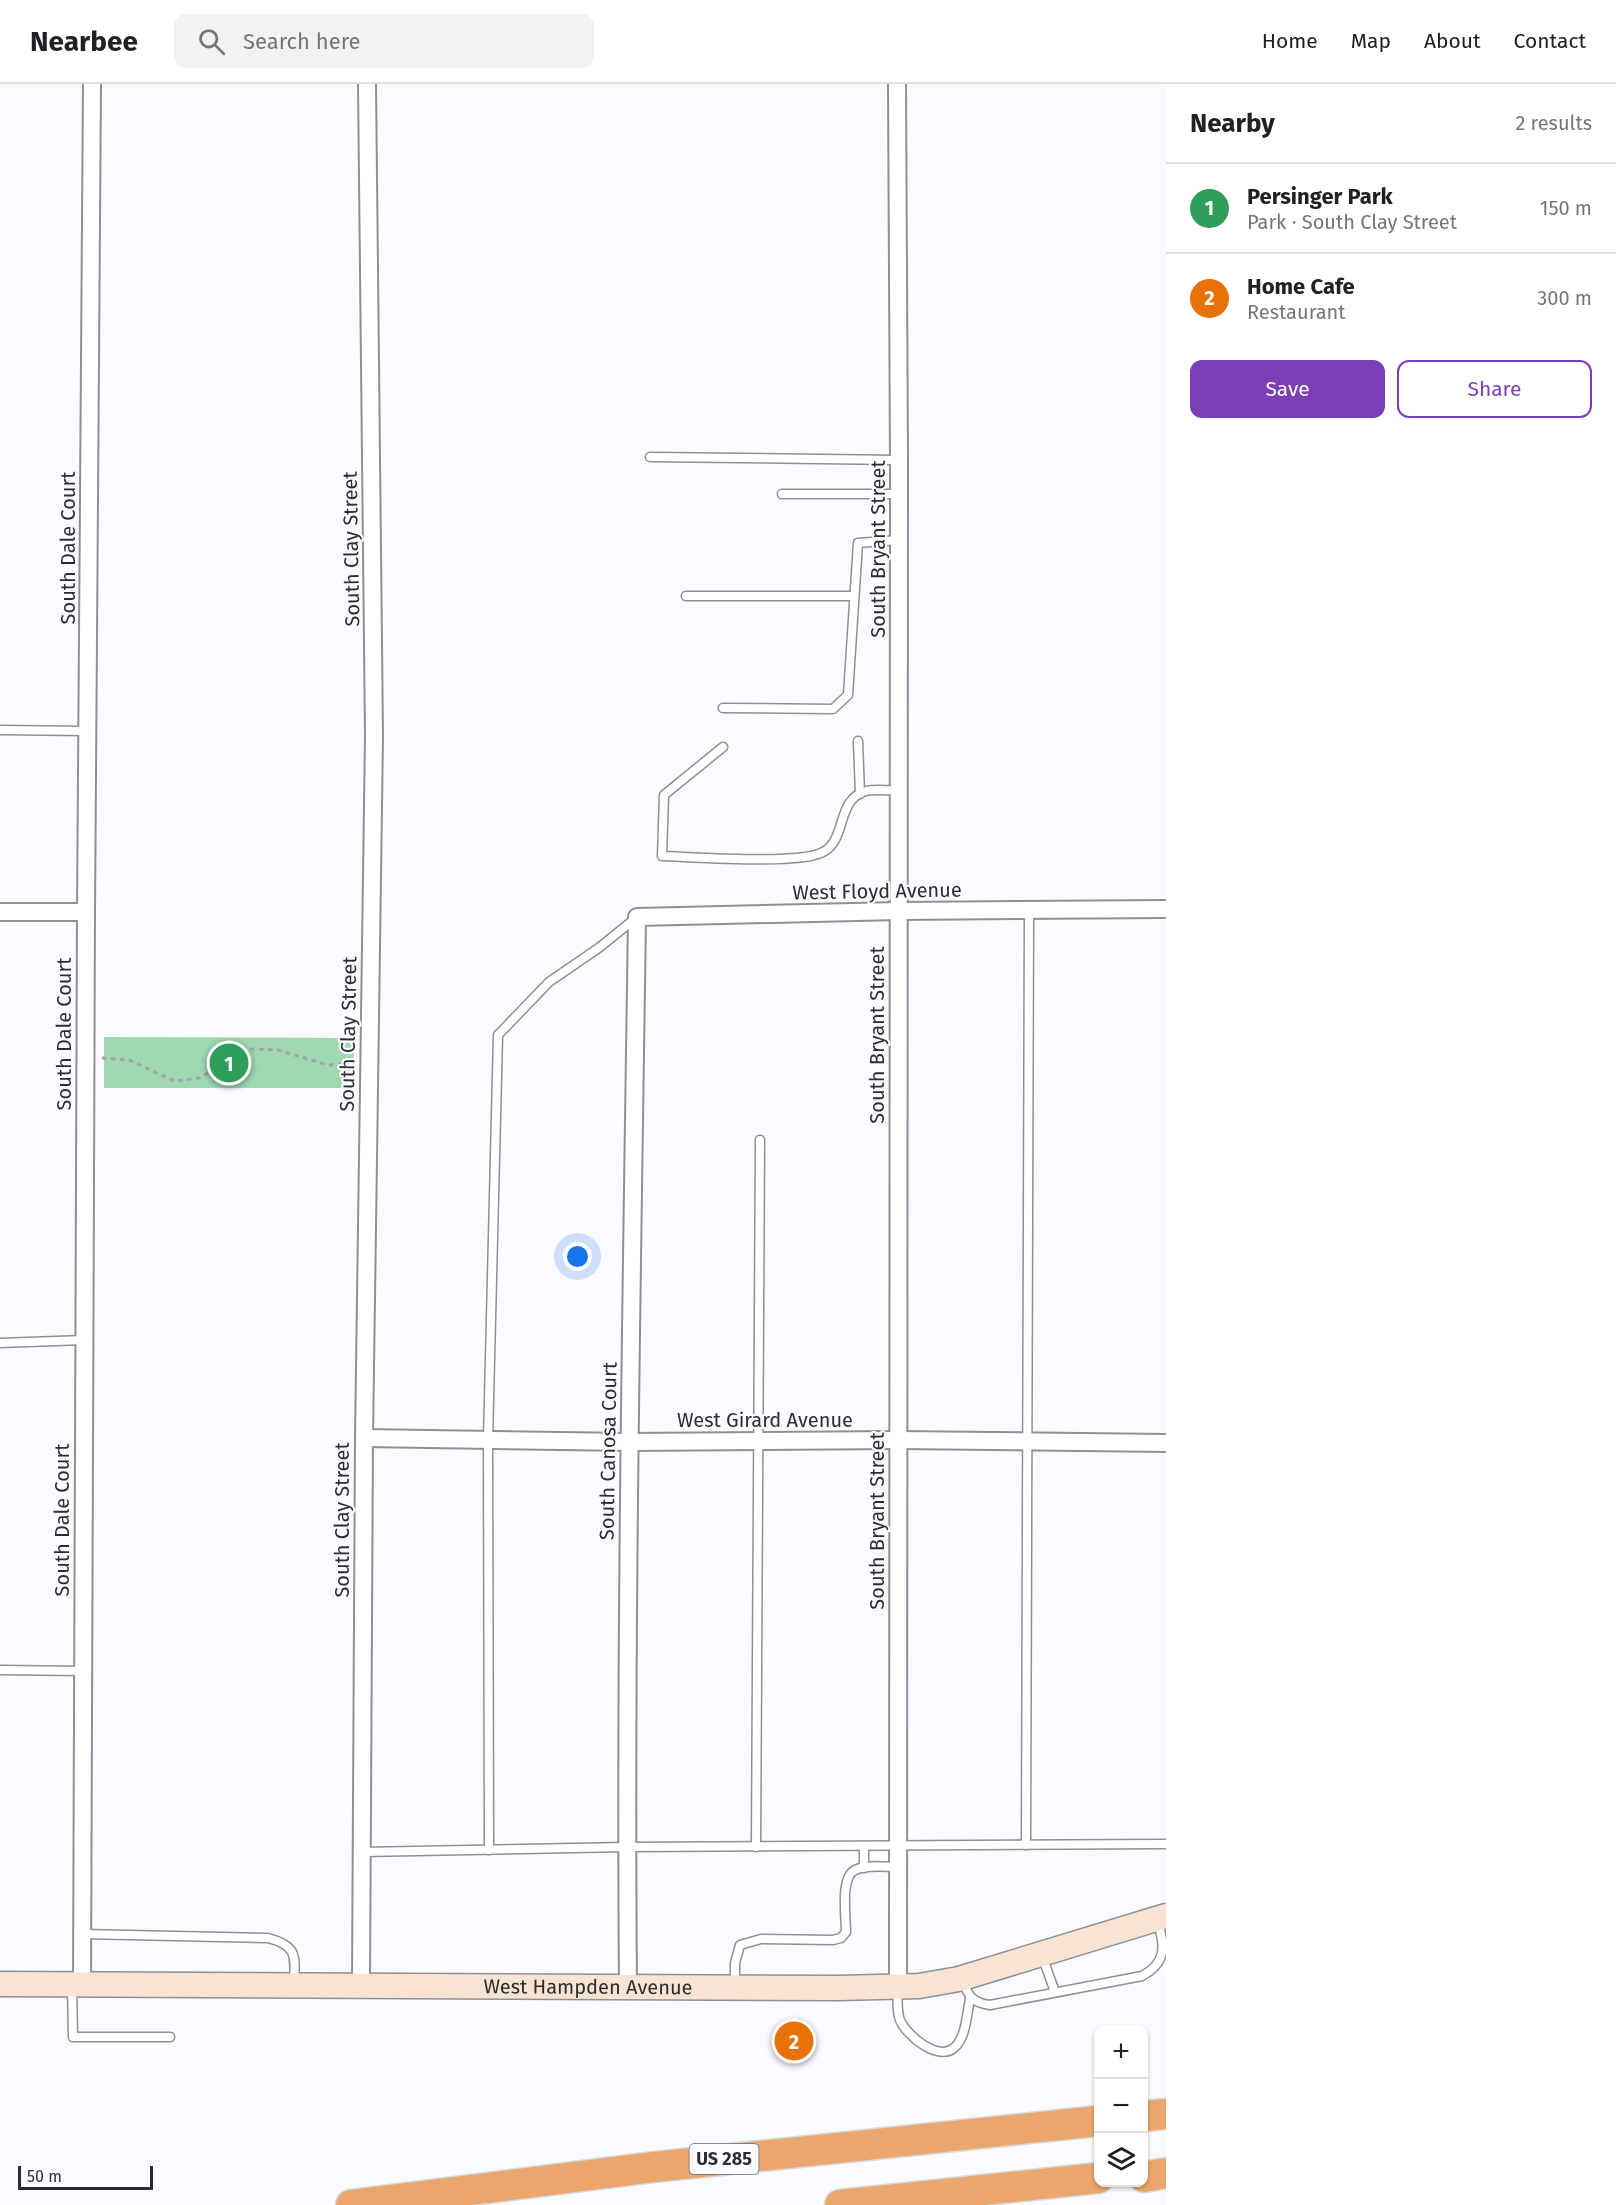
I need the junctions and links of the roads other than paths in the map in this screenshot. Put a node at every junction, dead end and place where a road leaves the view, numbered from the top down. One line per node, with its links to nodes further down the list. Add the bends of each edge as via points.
1 (92, 84): 13 (street, South Dale Court)
2 (367, 84): 27 (street, South Clay Street, via 374,736)
3 (897, 84): 5 (street, South Bryant Street)
4 (650, 457): 5 (lane)
5 (899, 460): 7 (street, South Bryant Street)
6 (782, 494): 7 (lane)
7 (899, 494): 8 (street, South Bryant Street)
8 (899, 540): 10 (lane, via 858,543); 16 (street, South Bryant Street)
9 (686, 596): 10 (lane)
10 (854, 596): 11 (lane, via 848,695 833,709)
11 (723, 708)
12 (0, 730): 13 (lane)
13 (87, 731): 22 (street, South Dale Court)
14 (858, 741): 17 (lane)
15 (723, 747): 17 (lane, via 664,795 662,856 816,856 835,842 852,798)
16 (899, 790): 17 (lane); 20 (street, South Bryant Street)
17 (860, 794)
18 (1166, 909): 19 (street, West Floyd Avenue)
19 (1029, 910): 20 (street, West Floyd Avenue); 32 (lane)
20 (898, 911): 23 (street, West Floyd Avenue); 29 (street, South Bryant Street)
21 (0, 912): 22 (street)
22 (86, 912): 25 (street, South Dale Court)
23 (637, 917): 28 (lane, via 549,982 498,1035); 31 (street, South Canosa Court)
24 (760, 1140): 30 (lane)
25 (84, 1340): 26 (lane); 35 (street, South Dale Court)
26 (0, 1343)
27 (364, 1438): 28 (street, West Girard Avenue); 43 (street, South Clay Street)
28 (488, 1440): 31 (street, West Girard Avenue); 42 (lane)
29 (898, 1440): 30 (street, West Girard Avenue); 32 (street, West Girard Avenue); 40 (street, South Bryant Street)
30 (759, 1441): 31 (street, West Girard Avenue); 41 (lane)
31 (629, 1442): 38 (street, South Canosa Court)
32 (1028, 1442): 33 (street, West Girard Avenue); 37 (lane)
33 (1166, 1443)
34 (0, 1670): 35 (lane)
35 (83, 1671): 47 (street, South Dale Court)
36 (1166, 1844): 37 (lane)
37 (1026, 1845): 40 (lane)
38 (626, 1846): 41 (lane); 42 (lane); 54 (street, South Canosa Court)
39 (864, 1846): 40 (lane); 41 (lane); 45 (lane)
40 (898, 1846): 44 (street, South Bryant Street)
41 (756, 1847)
42 (489, 1850): 43 (lane)
43 (362, 1852): 53 (street, South Clay Street)
44 (898, 1867): 45 (lane); 56 (street, South Bryant Street)
45 (864, 1868): 55 (lane, via 856,1869 845,1883 846,1932 842,1938 749,1941 740,1946 737,1954)
46 (1162, 1918): 48 (street, West Hampden Avenue); 49 (lane)
47 (82, 1934): 51 (street, South Dale Court); 52 (lane, via 268,1938 283,1942 292,1950)
48 (1042, 1955): 57 (street, West Hampden Avenue); 58 (lane)
49 (1164, 1961): 58 (lane, via 1142,1976)
50 (0, 1984): 51 (street, West Hampden Avenue)
51 (77, 1984): 52 (street, West Hampden Avenue); 59 (lane, via 73,2037)
52 (294, 1984): 53 (street, West Hampden Avenue)
53 (361, 1984): 54 (street, West Hampden Avenue)
54 (628, 1986): 55 (street, West Hampden Avenue)
55 (735, 1987): 56 (street, West Hampden Avenue)
56 (898, 1987): 57 (street, West Hampden Avenue, via 939,1983); 57 (lane, via 902,2024 938,2053 956,2047 961,2037)
57 (966, 1989): 58 (lane, via 979,2004 990,2005)
58 (1055, 1992)
59 (171, 2037)
60 (1166, 2114): 61 (highway)
61 (1148, 2116)
62 (1094, 2121): 67 (highway, US 285, via 654,2167)
63 (1166, 2172): 64 (highway)
64 (1148, 2174)
65 (1094, 2178): 68 (highway)
66 (1094, 2185): 69 (highway)
67 (351, 2205)
68 (840, 2205)
69 (986, 2205)

